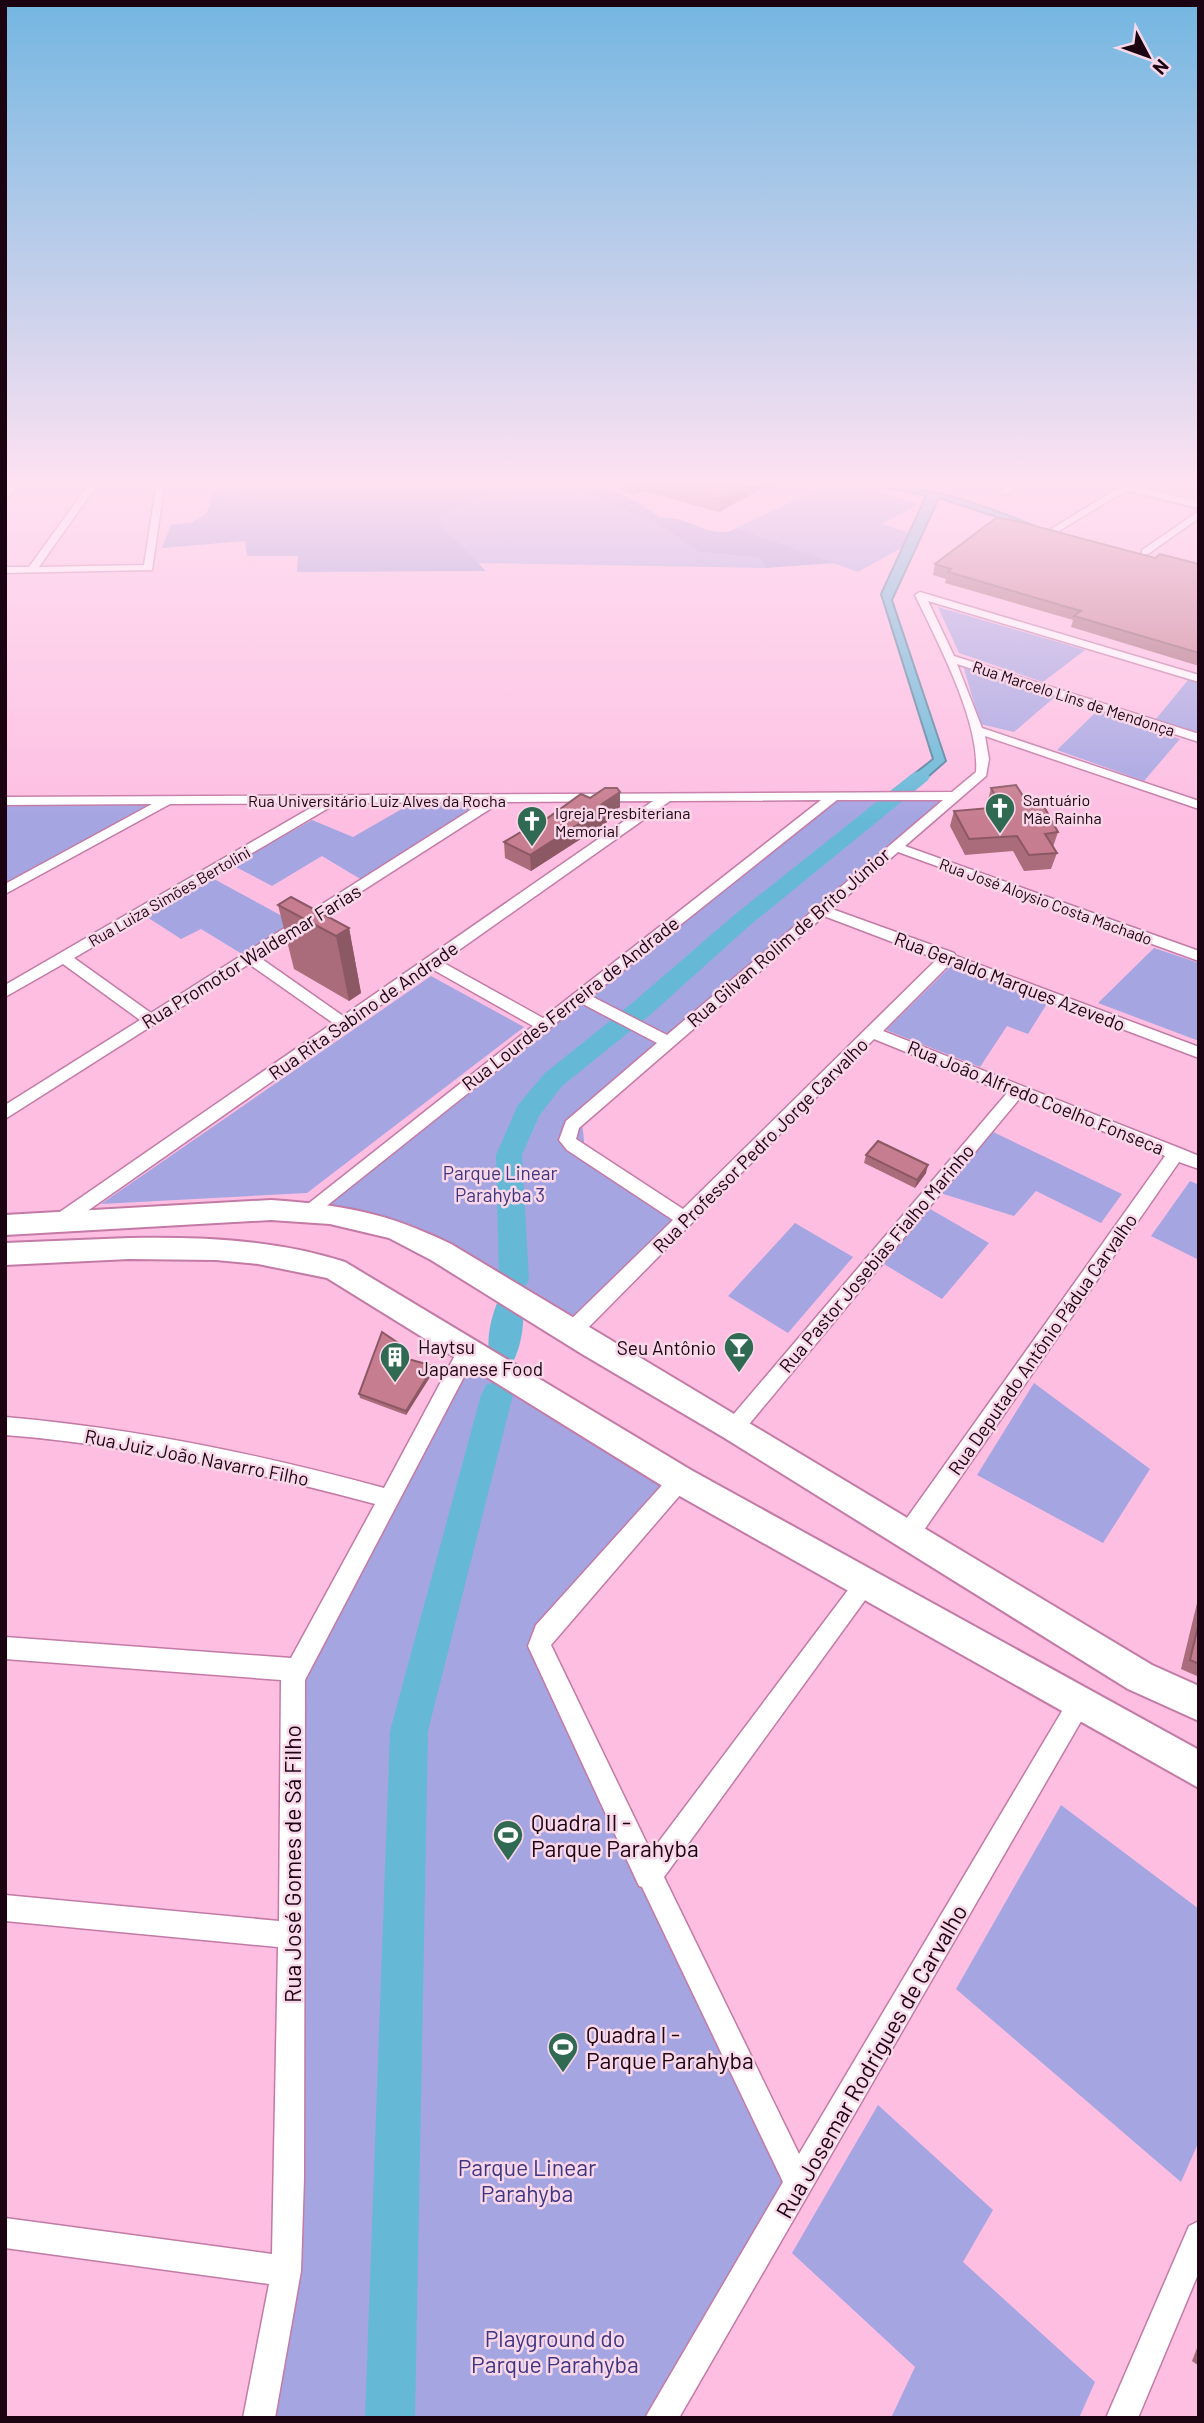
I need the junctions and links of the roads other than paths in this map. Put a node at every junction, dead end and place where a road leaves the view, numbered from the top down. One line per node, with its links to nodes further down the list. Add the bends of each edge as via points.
1 (949, 658): 2 (street, Rua Gilvan Rolim de Brito Júnior, via 920,595); 3 (street, Rua Gilvan Rolim de Brito Júnior); 4 (street, Rua Marcelo Lins de Mendonça)
2 (1199, 679)
3 (977, 730): 5 (street, Rua Gilvan Rolim de Brito Júnior, via 984,768); 12 (street)
4 (1199, 738)
5 (955, 796): 6 (street, Rua Universitário Luiz Alves da Rocha); 13 (street, Rua Gilvan Rolim de Brito Júnior)
6 (833, 797): 7 (street, Rua Universitário Luiz Alves da Rocha); 22 (street, Rua Lourdes Ferreira de Andrade)
7 (666, 798): 8 (street, Rua Universitário Luiz Alves da Rocha); 20 (street, Rua Rita Sabino de Andrade)
8 (497, 799): 10 (street, Rua Universitário Luiz Alves da Rocha); 19 (street, Rua Promotor Waldemar Farias)
9 (168, 800): 10 (street, Rua Universitário Luiz Alves da Rocha); 11 (street, Rua Universitário Luiz Alves da Rocha); 14 (street)
10 (333, 800): 18 (street, Rua Luiza Simões Bertolini)
11 (5, 801)
12 (1199, 804)
13 (894, 846): 15 (street, Rua Gilvan Rolim de Brito Júnior); 17 (street, Rua José Aloysio Costa Machado)
14 (5, 890)
15 (821, 910): 16 (street, Rua Geraldo Marques Azevedo); 27 (street, Rua Gilvan Rolim de Brito Júnior)
16 (949, 956): 26 (street, Rua Professor Pedro Jorge Carvalho); 28 (street, Rua Geraldo Marques Azevedo)
17 (1199, 956)
18 (64, 958): 21 (street, Rua Luiza Simões Bertolini); 23 (street)
19 (250, 958): 23 (street, Rua Promotor Waldemar Farias); 24 (street)
20 (431, 962): 24 (street, Rua Rita Sabino de Andrade); 25 (street)
21 (5, 992)
22 (579, 996): 25 (street, Rua Lourdes Ferreira de Andrade); 27 (street)
23 (150, 1020): 30 (street, Rua Promotor Waldemar Farias)
24 (345, 1024): 35 (street, Rua Rita Sabino de Andrade)
25 (542, 1024): 33 (street, Rua Lourdes Ferreira de Andrade)
26 (873, 1033): 29 (street, Rua João Alfredo Coelho Fonseca); 34 (street, Rua Professor Pedro Jorge Carvalho)
27 (667, 1042): 34 (street, Rua Gilvan Rolim de Brito Júnior, via 572,1125 567,1140)
28 (1199, 1052)
29 (1018, 1088): 31 (street, Rua João Alfredo Coelho Fonseca); 41 (street, Rua Pastor Josebias Fialho Marinho)
30 (5, 1113)
31 (1176, 1153): 32 (street, Rua João Alfredo Coelho Fonseca); 44 (street, Rua Deputado Antônio Pádua Carvalho)
32 (1199, 1163)
33 (308, 1211): 35 (main road); 38 (main road, via 351,1217 405,1233)
34 (685, 1219): 38 (street, Rua Professor Pedro Jorge Carvalho)
35 (60, 1221): 36 (main road)
36 (5, 1225)
37 (5, 1254): 39 (main road, via 116,1250 286,1255 354,1279)
38 (570, 1333): 41 (main road)
39 (467, 1352): 42 (main road); 43 (street, Rua José Gomes de Sá Filho)
40 (5, 1426): 43 (street, Rua Juiz João Navarro Filho, via 233,1460)
41 (734, 1428): 44 (main road)
42 (680, 1480): 45 (main road); 51 (street, via 544,1633 539,1646)
43 (387, 1498): 47 (street, Rua José Gomes de Sá Filho)
44 (907, 1536): 49 (main road, via 1140,1676)
45 (865, 1585): 48 (main road); 51 (street)
46 (5, 1648): 47 (street)
47 (295, 1670): 53 (street, Rua José Gomes de Sá Filho)
48 (1079, 1704): 50 (main road); 54 (street, Rua Josemar Rodrigues de Carvalho)
49 (1199, 1704)
50 (1199, 1770)
51 (648, 1877): 54 (street)
52 (5, 1908): 53 (street)
53 (292, 1935): 57 (street, Rua José Gomes de Sá Filho)
54 (799, 2185): 59 (street, Rua Josemar Rodrigues de Carvalho)
55 (5, 2233): 57 (street)
56 (1199, 2236): 60 (street)
57 (286, 2271): 58 (street, Rua José Gomes de Sá Filho)
58 (259, 2418)
59 (661, 2418)
60 (1122, 2418)

